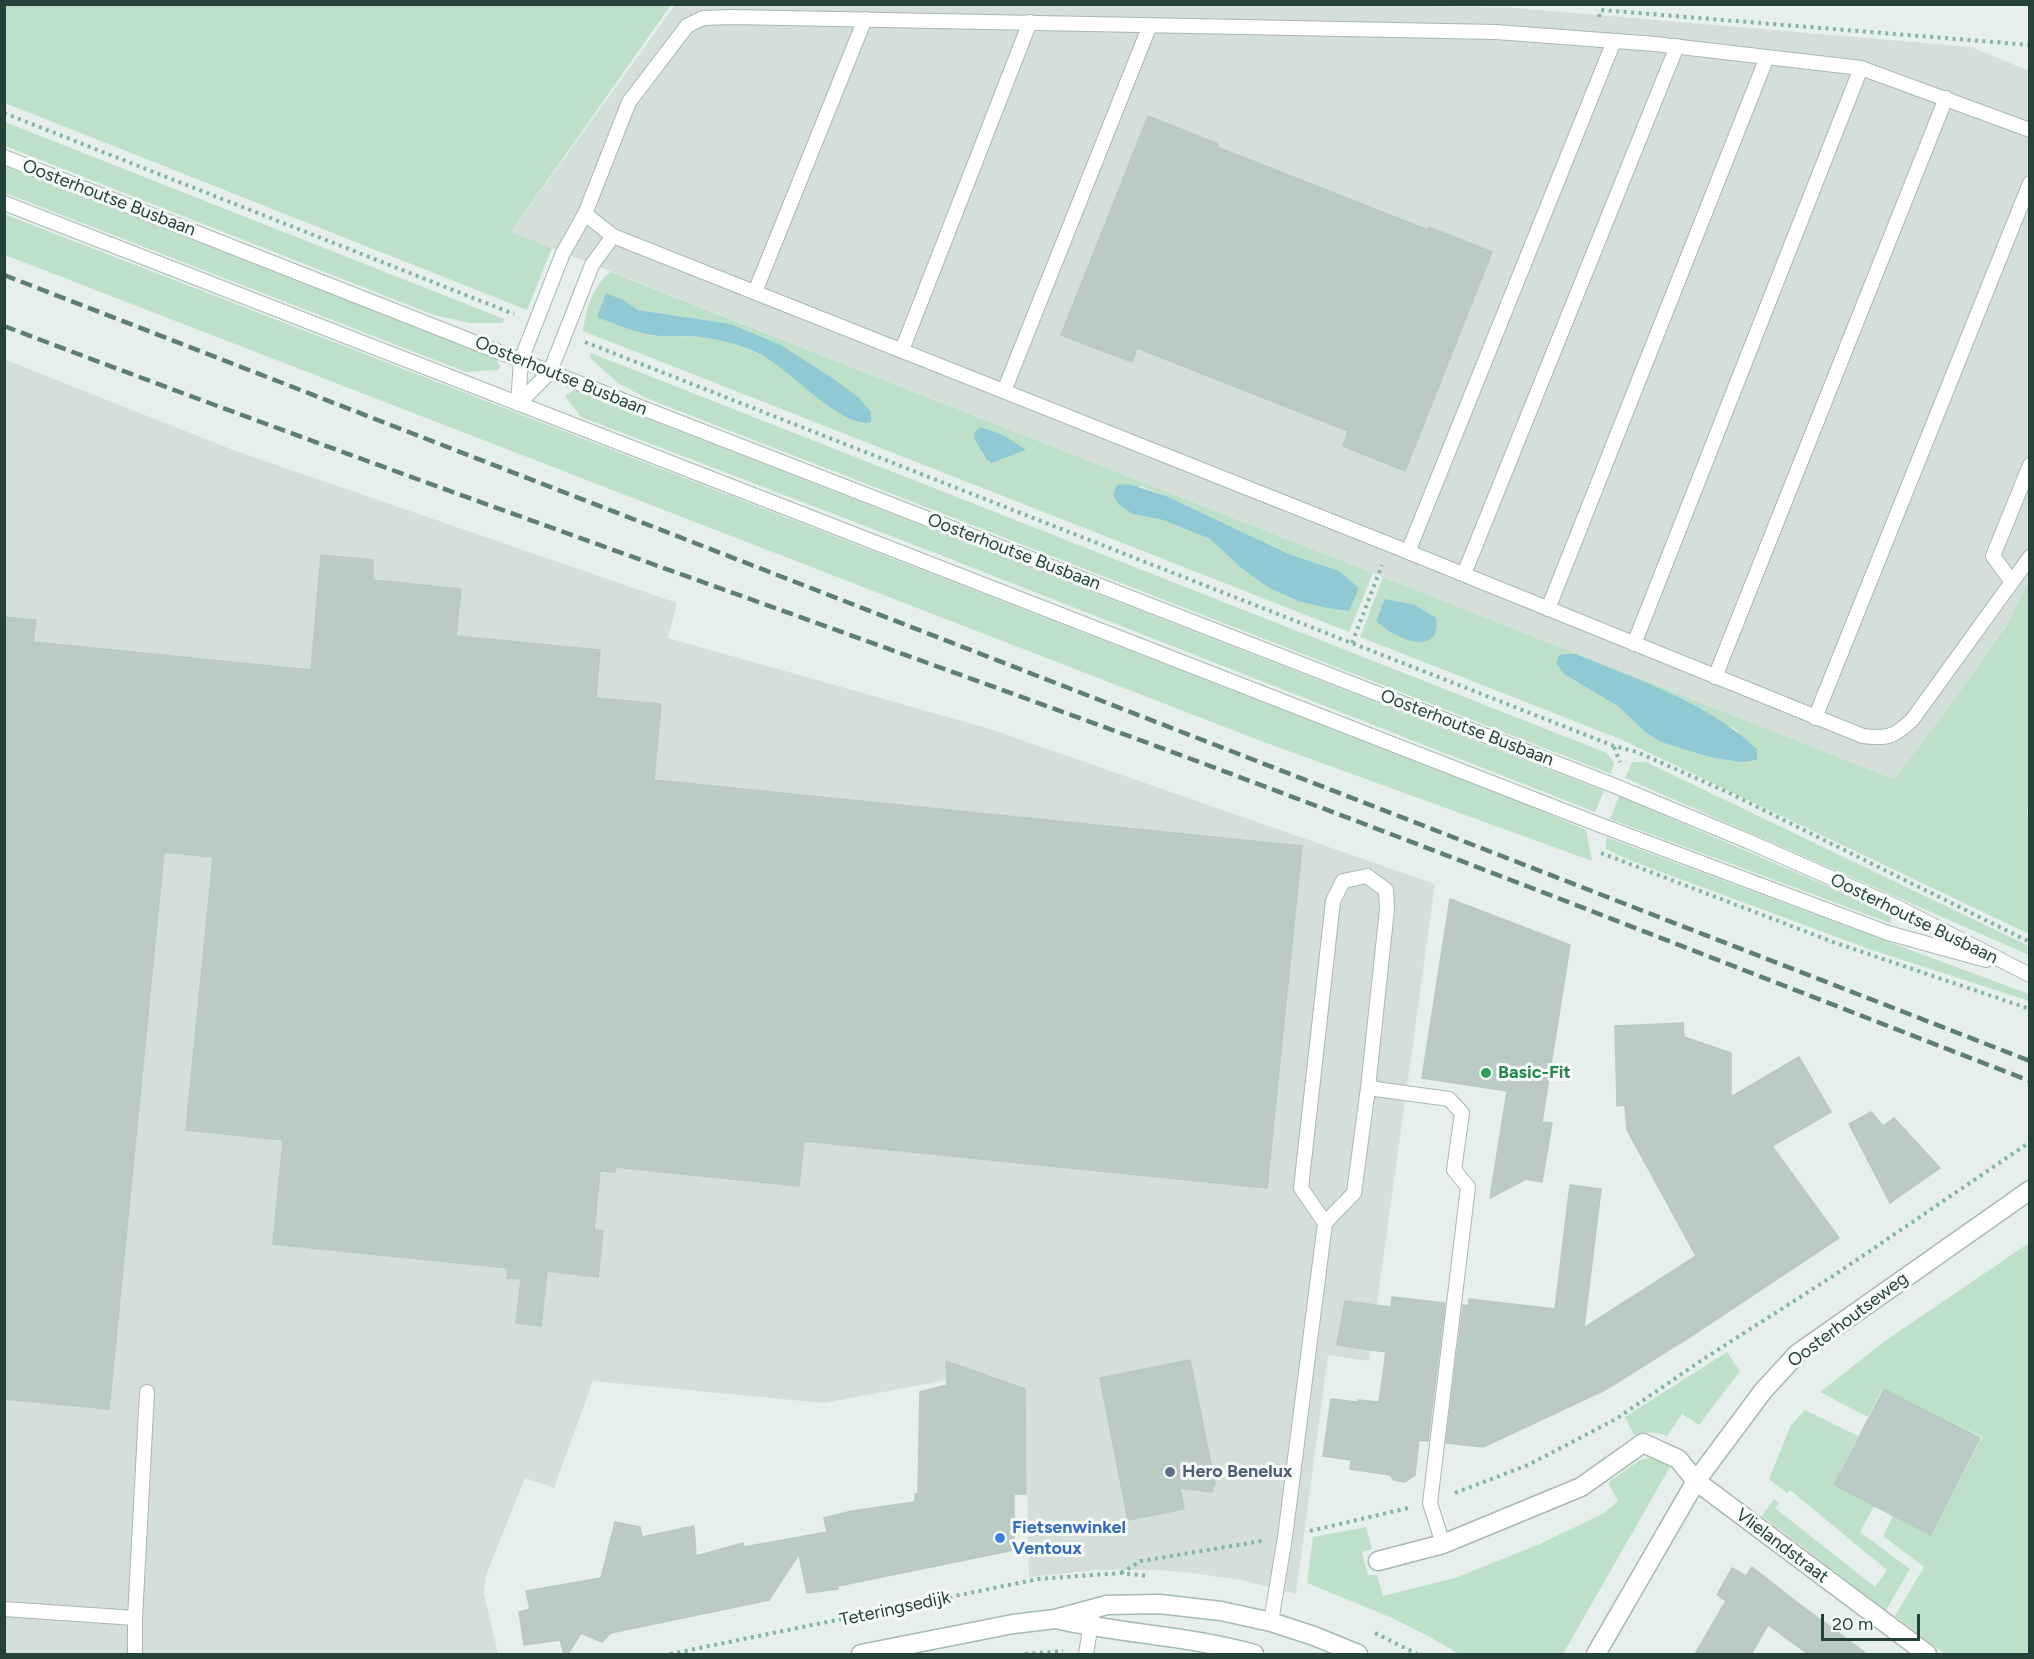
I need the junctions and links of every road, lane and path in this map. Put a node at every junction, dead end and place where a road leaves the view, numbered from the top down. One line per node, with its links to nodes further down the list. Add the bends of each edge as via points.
1 (1600, 15): 6 (path, via 1601,10)
2 (865, 20): 3 (lane); 16 (lane, via 732,17 703,18 687,26 629,102); 18 (lane)
3 (1030, 22): 4 (lane); 21 (lane)
4 (1150, 25): 5 (lane, via 1496,32); 24 (lane)
5 (1614, 41): 7 (lane); 27 (lane)
6 (2030, 45)
7 (1677, 46): 8 (lane); 29 (lane)
8 (1767, 57): 9 (lane); 32 (lane)
9 (1861, 68): 10 (lane); 34 (lane)
10 (1946, 98): 12 (lane); 35 (lane)
11 (4, 113): 19 (path)
12 (2028, 126)
13 (4, 157): 22 (lane, Oosterhoutse Busbaan)
14 (2030, 183): 36 (lane)
15 (4, 203): 25 (lane, Oosterhoutse Busbaan)
16 (585, 214): 17 (lane); 19 (lane, via 563,253)
17 (613, 236): 18 (lane); 20 (lane, via 592,265)
18 (755, 292): 21 (lane)
19 (536, 322): 22 (lane)
20 (566, 334): 23 (lane); 33 (path)
21 (902, 350): 24 (lane)
22 (521, 360): 23 (lane, Oosterhoutse Busbaan); 25 (lane)
23 (550, 372): 25 (lane); 38 (lane, Oosterhoutse Busbaan, via 1615,786 1899,908)
24 (1004, 391): 27 (lane)
25 (518, 404): 38 (lane, Oosterhoutse Busbaan, via 1600,825 1888,933)
26 (2030, 465): 31 (lane, via 1993,556)
27 (1408, 552): 29 (lane)
28 (2030, 557): 31 (lane)
29 (1464, 574): 32 (lane)
30 (1378, 575): 33 (path)
31 (2012, 582): 36 (lane, via 1898,734 1881,739 1863,736)
32 (1548, 609): 34 (lane)
33 (1352, 643): 37 (path, via 1638,752)
34 (1635, 644): 35 (lane)
35 (1715, 677): 36 (lane)
36 (1815, 718)
37 (2030, 942)
38 (2014, 968): 39 (lane, Oosterhoutse Busbaan)
39 (2030, 975)
40 (1368, 1088): 43 (lane, via 1354,1193); 43 (lane, via 1387,909 1386,890 1367,876 1343,881 1333,901 1301,1188); 46 (lane, via 1449,1099 1462,1113 1454,1170 1468,1187)
41 (2030, 1143): 46 (path, via 1616,1419 1528,1465)
42 (2030, 1190): 45 (street, Oosterhoutseweg, via 1797,1354 1763,1391)
43 (1325, 1223): 47 (lane)
44 (147, 1392): 52 (lane)
45 (1696, 1481): 48 (street, via 1678,1460 1643,1443 1581,1487); 62 (street, Oosterhoutseweg); 63 (street, Vlielandstraat)
46 (1430, 1503): 47 (path); 48 (lane)
47 (1285, 1537): 54 (lane); 57 (path, Teteringsedijk, via 1141,1561 1120,1573 1038,1579)
48 (1443, 1544): 49 (street)
49 (1378, 1562)
50 (4, 1609): 52 (lane)
51 (1093, 1609): 53 (street, Teteringsedijk); 54 (street, Teteringsedijk, via 1159,1604); 55 (lane)
52 (135, 1618): 56 (lane)
53 (1055, 1619): 55 (street, Teteringsedijk); 58 (street, Teteringsedijk)
54 (1271, 1622): 61 (street, Teteringsedijk)
55 (1091, 1627): 59 (lane); 60 (street, Teteringsedijk, via 1185,1638)
56 (135, 1654)
57 (670, 1654)
58 (861, 1654)
59 (1086, 1654)
60 (1254, 1654)
61 (1358, 1654)
62 (1596, 1654)
63 (1927, 1654)

